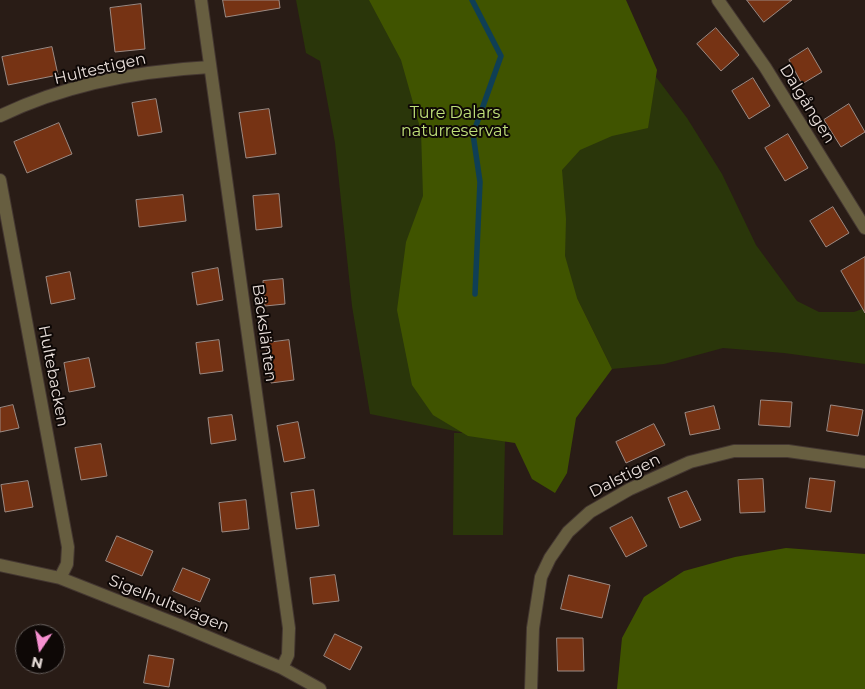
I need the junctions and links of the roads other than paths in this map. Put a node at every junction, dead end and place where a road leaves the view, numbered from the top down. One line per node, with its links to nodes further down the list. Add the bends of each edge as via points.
1 (201, 0): 3 (street, Bäckslänten)
2 (718, 0): 6 (street, Dalgången, via 766,67)
3 (210, 67): 4 (street, Hultestigen, via 100,82 42,99); 10 (street, Bäckslänten, via 289,628 288,655)
4 (0, 116)
5 (0, 180): 9 (street, Hultebacken, via 68,547 67,564)
6 (865, 228)
7 (865, 462): 12 (street, Dalstigen, via 788,451 734,450 690,462 630,489 590,512 568,532 540,577 533,628)
8 (0, 565): 9 (street, Sigelhultsvägen)
9 (60, 578): 10 (street, Sigelhultsvägen)
10 (282, 668): 11 (street, Sigelhultsvägen)
11 (320, 689)
12 (531, 689)

